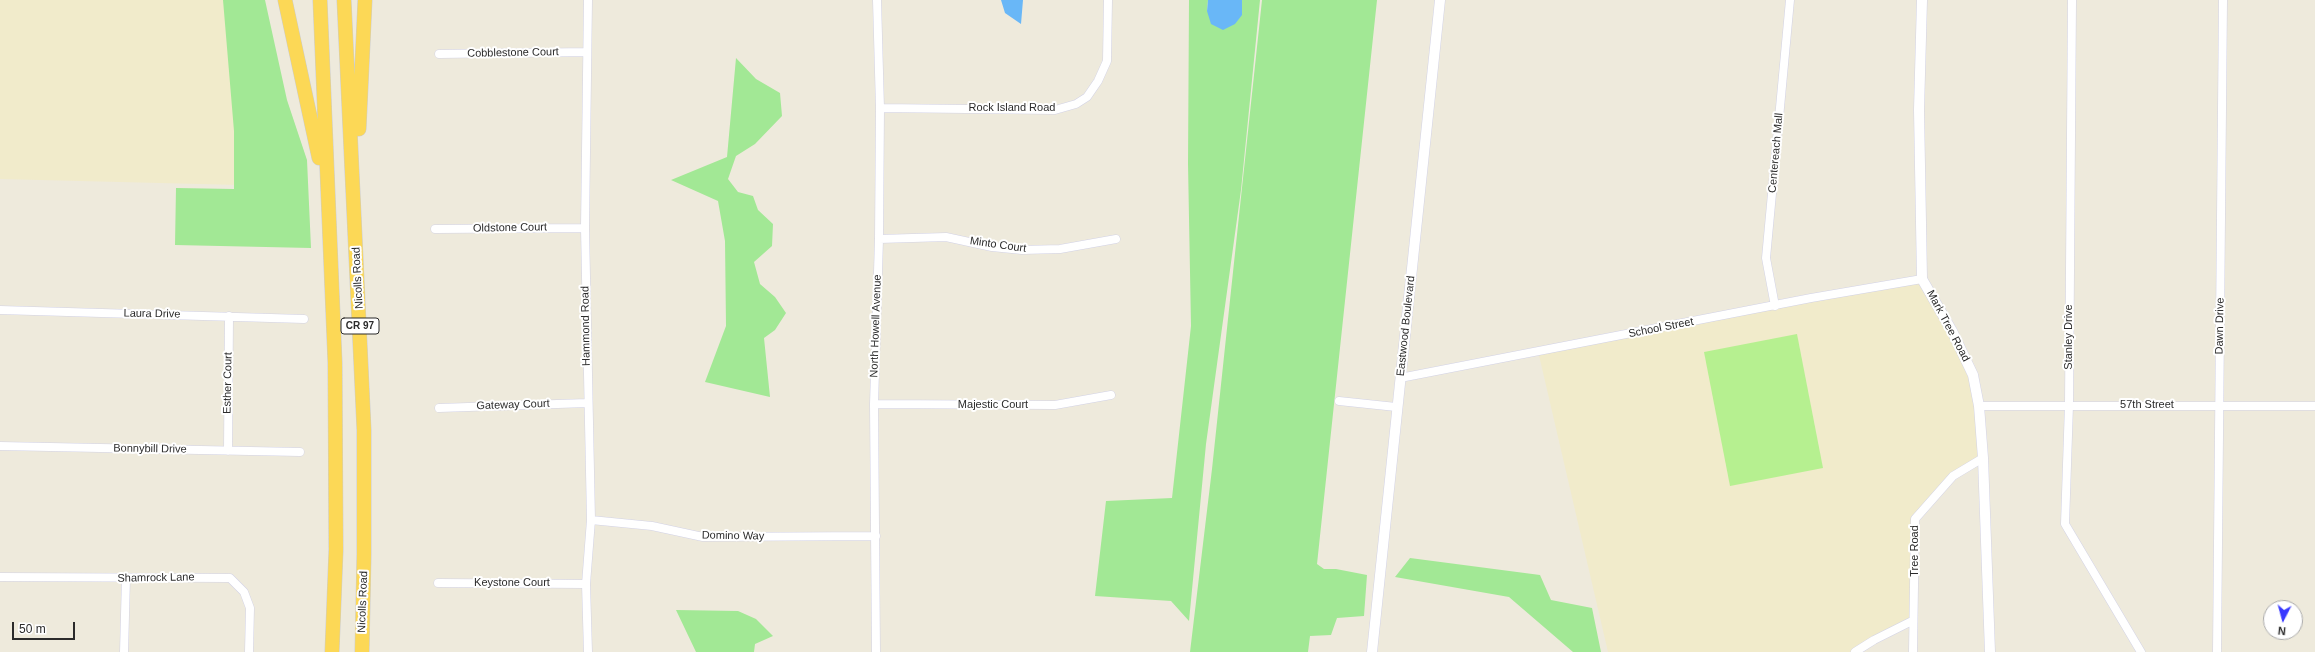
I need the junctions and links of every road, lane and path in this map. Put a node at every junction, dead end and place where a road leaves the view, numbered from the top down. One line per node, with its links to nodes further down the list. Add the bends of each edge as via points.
1 (285, 0): 19 (highway, via 315,135)
2 (320, 0): 19 (highway, CR 97)
3 (344, 0): 16 (highway, Nicolls Road / CR 97)
4 (365, 0): 16 (highway)
5 (588, 0): 13 (street, Hammond Road)
6 (877, 0): 15 (street, North Howell Avenue)
7 (1108, 0): 15 (street, Rock Island Road, via 1107,61 1087,97 1076,104 1056,110)
8 (1440, 0): 27 (street, Eastwood Boulevard)
9 (1790, 0): 23 (street, Centereach Mall, via 1766,258)
10 (1922, 0): 22 (street, Mark Tree Road, via 1919,110)
11 (2072, 0): 32 (street, Stanley Drive)
12 (2223, 0): 33 (street, Dawn Drive)
13 (587, 52): 14 (street, Cobblestone Court); 17 (street, Hammond Road)
14 (439, 54)
15 (880, 108): 20 (street, North Howell Avenue)
16 (354, 196): 52 (highway, Nicolls Road / CR 97, via 364,430)
17 (585, 228): 18 (street, Oldstone Court); 30 (street, Hammond Road)
18 (435, 229)
19 (331, 235): 51 (highway, CR 97, via 336,425)
20 (879, 239): 21 (street, Minto Court, via 946,237 992,247 1022,250 1060,250); 31 (street, North Howell Avenue)
21 (1116, 239)
22 (1922, 279): 23 (street, School Street); 34 (street, Mark Tree Road, via 1952,330 1973,376)
23 (1775, 306): 27 (street, School Street)
24 (0, 310): 25 (street, Laura Drive)
25 (229, 316): 26 (street, Laura Drive); 39 (street, Esther Court)
26 (304, 319)
27 (1400, 378): 36 (street, Eastwood Boulevard)
28 (1112, 395): 31 (street, Majestic Court, via 1055,405)
29 (1339, 401): 36 (street)
30 (587, 403): 37 (street, Gateway Court); 42 (street, Hammond Road)
31 (874, 404): 43 (street, North Howell Avenue, via 873,490)
32 (2068, 405): 33 (street, 57th Street); 34 (street, 57th Street); 59 (street, Stanley Drive, via 2065,524)
33 (2220, 405): 35 (street, 57th Street); 60 (street, Dawn Drive)
34 (1979, 406): 41 (street, Mark Tree Road)
35 (2315, 406)
36 (1396, 407): 55 (street, Eastwood Boulevard)
37 (439, 408)
38 (0, 446): 39 (street, Bonnybill Drive)
39 (228, 451): 40 (street, Bonnybill Drive)
40 (300, 452)
41 (1983, 458): 48 (street, Tree Road, via 1953,476 1915,520); 58 (street, Mark Tree Road)
42 (591, 520): 43 (street, Domino Way, via 652,526 703,537); 47 (street, Hammond Road)
43 (876, 536): 54 (street, North Howell Avenue)
44 (0, 577): 45 (street, Shamrock Lane)
45 (126, 578): 49 (street); 50 (street, Shamrock Lane, via 230,578 244,592 250,608)
46 (438, 583): 47 (street, Keystone Court)
47 (586, 584): 53 (street, Hammond Road)
48 (1912, 621): 56 (street); 57 (street, Tree Road)
49 (124, 652)
50 (249, 652)
51 (332, 652)
52 (362, 652)
53 (588, 652)
54 (876, 652)
55 (1372, 652)
56 (1855, 652)
57 (1913, 652)
58 (1990, 652)
59 (2141, 652)
60 (2217, 652)

